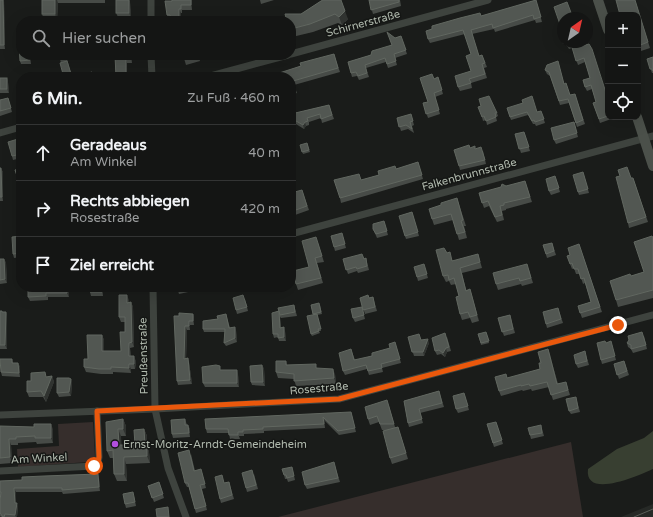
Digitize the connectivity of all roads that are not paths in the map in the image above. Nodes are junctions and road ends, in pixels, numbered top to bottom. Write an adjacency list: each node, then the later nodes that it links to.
1 (151, 0): 4 (street)
2 (488, 0): 6 (street, Schirnerstraße)
3 (598, 0): 5 (street)
4 (151, 16)
5 (605, 21)
6 (296, 53)
7 (152, 60): 9 (street)
8 (270, 60): 10 (street)
9 (152, 72)
10 (225, 72)
11 (639, 120): 14 (street)
12 (16, 128): 13 (street)
13 (0, 133)
14 (648, 137): 15 (street); 16 (street, Falkenbrunnstraße)
15 (653, 166)
16 (296, 233)
17 (154, 292): 19 (street, Preußenstraße)
18 (653, 315): 19 (street, Rosestraße)
19 (155, 409): 20 (street, Rosestraße); 23 (street, Preußenstraße)
20 (97, 411): 21 (street, Rosestraße); 22 (street, Am Winkel)
21 (0, 415)
22 (0, 471)
23 (186, 517)

